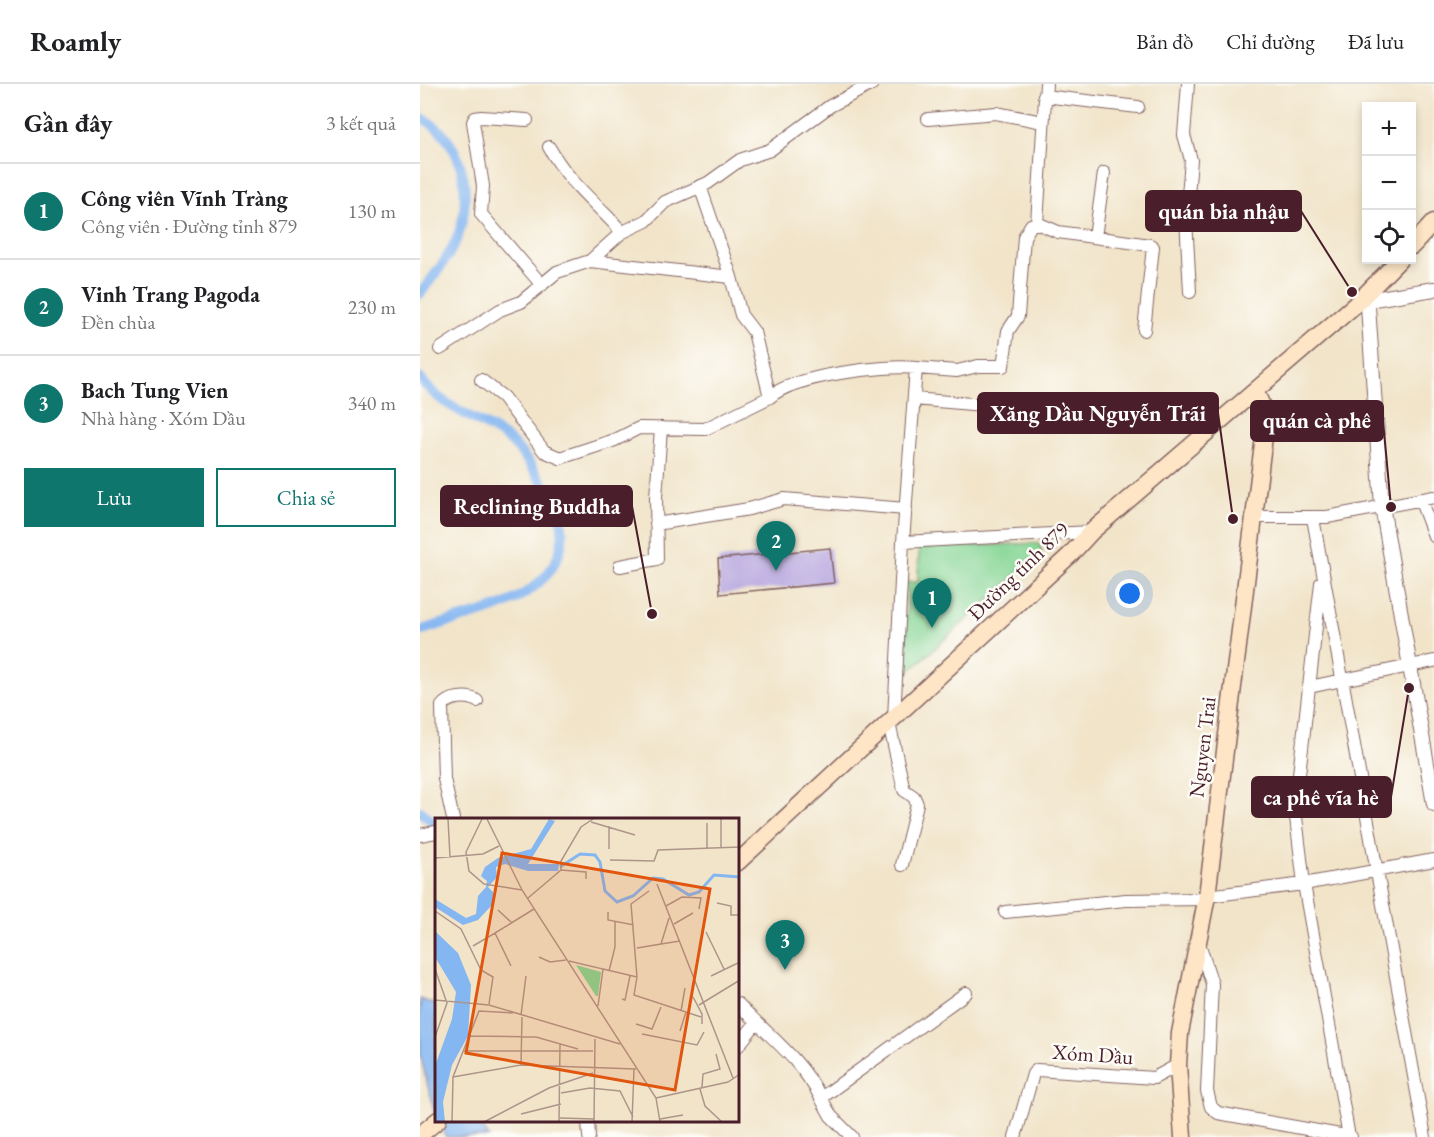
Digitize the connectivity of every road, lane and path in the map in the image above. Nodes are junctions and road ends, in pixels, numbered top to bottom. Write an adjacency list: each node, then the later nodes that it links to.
1 (872, 84): 10 (street)
2 (1188, 84): 21 (street)
3 (1045, 90): 4 (street); 7 (street)
4 (1138, 107)
5 (928, 119): 7 (street)
6 (526, 120): 19 (street)
7 (1043, 122): 12 (street)
8 (549, 147): 13 (street)
9 (1104, 172): 14 (street)
10 (700, 186): 13 (street); 18 (street)
11 (1434, 222): 15 (main road)
12 (1037, 223): 14 (street); 25 (street)
13 (622, 232): 16 (street)
14 (1095, 237): 23 (street)
15 (1416, 242)
16 (590, 261): 18 (street); 19 (street)
17 (1396, 264): 22 (main road, Đường tỉnh 879)
18 (731, 277): 28 (street)
19 (542, 285): 24 (street)
20 (1434, 289): 22 (street)
21 (1190, 292)
22 (1368, 296): 27 (main road, Đường tỉnh 879); 34 (street)
23 (1144, 330)
24 (440, 349)
25 (916, 368): 28 (street); 29 (street)
26 (481, 380): 31 (street)
27 (1254, 392): 36 (main road, Nguyen Trai); 39 (main road, Đường tỉnh 879)
28 (771, 397): 31 (street)
29 (914, 399): 30 (street); 35 (street)
30 (1036, 420)
31 (661, 428): 38 (street)
32 (1434, 497): 33 (street)
33 (1420, 499): 34 (street); 40 (street)
34 (1382, 506): 37 (street); 45 (street)
35 (906, 509): 38 (street); 41 (street)
36 (1255, 517): 37 (street); 59 (main road, Nguyen Trai)
37 (1313, 518): 43 (street)
38 (656, 524): 42 (street)
39 (1091, 532): 41 (street); 49 (main road, Đường tỉnh 879)
40 (1434, 536)
41 (903, 542): 49 (street)
42 (620, 566)
43 (1323, 568): 46 (street); 47 (street)
44 (1434, 661): 45 (street)
45 (1410, 666): 46 (street); 50 (street)
46 (1343, 681): 47 (street); 57 (street)
47 (1309, 687): 58 (street)
48 (477, 701): 51 (street)
49 (892, 721): 54 (main road, Đường tỉnh 879); 56 (street)
50 (1434, 804)
51 (453, 818)
52 (435, 832): 53 (street)
53 (420, 835)
54 (740, 860)
55 (1434, 860): 57 (street)
56 (902, 865)
57 (1376, 871): 58 (street); 76 (street)
58 (1304, 884): 59 (street); 75 (street)
59 (1206, 897): 60 (street); 61 (main road, Nguyen Trai)
60 (1005, 912)
61 (1197, 939): 66 (main road, Nguyen Trai); 75 (street)
62 (966, 993): 67 (street)
63 (740, 1006): 64 (street)
64 (756, 1023): 65 (street); 67 (street)
65 (740, 1043)
66 (1178, 1065): 73 (street, Xóm Dầu); 74 (main road, Nguyen Trai)
67 (821, 1098): 72 (street)
68 (436, 1122): 70 (main road)
69 (588, 1122): 71 (street)
70 (420, 1135)
71 (589, 1137)
72 (852, 1137)
73 (1015, 1137)
74 (1184, 1137)
75 (1350, 1137)
76 (1425, 1137)

